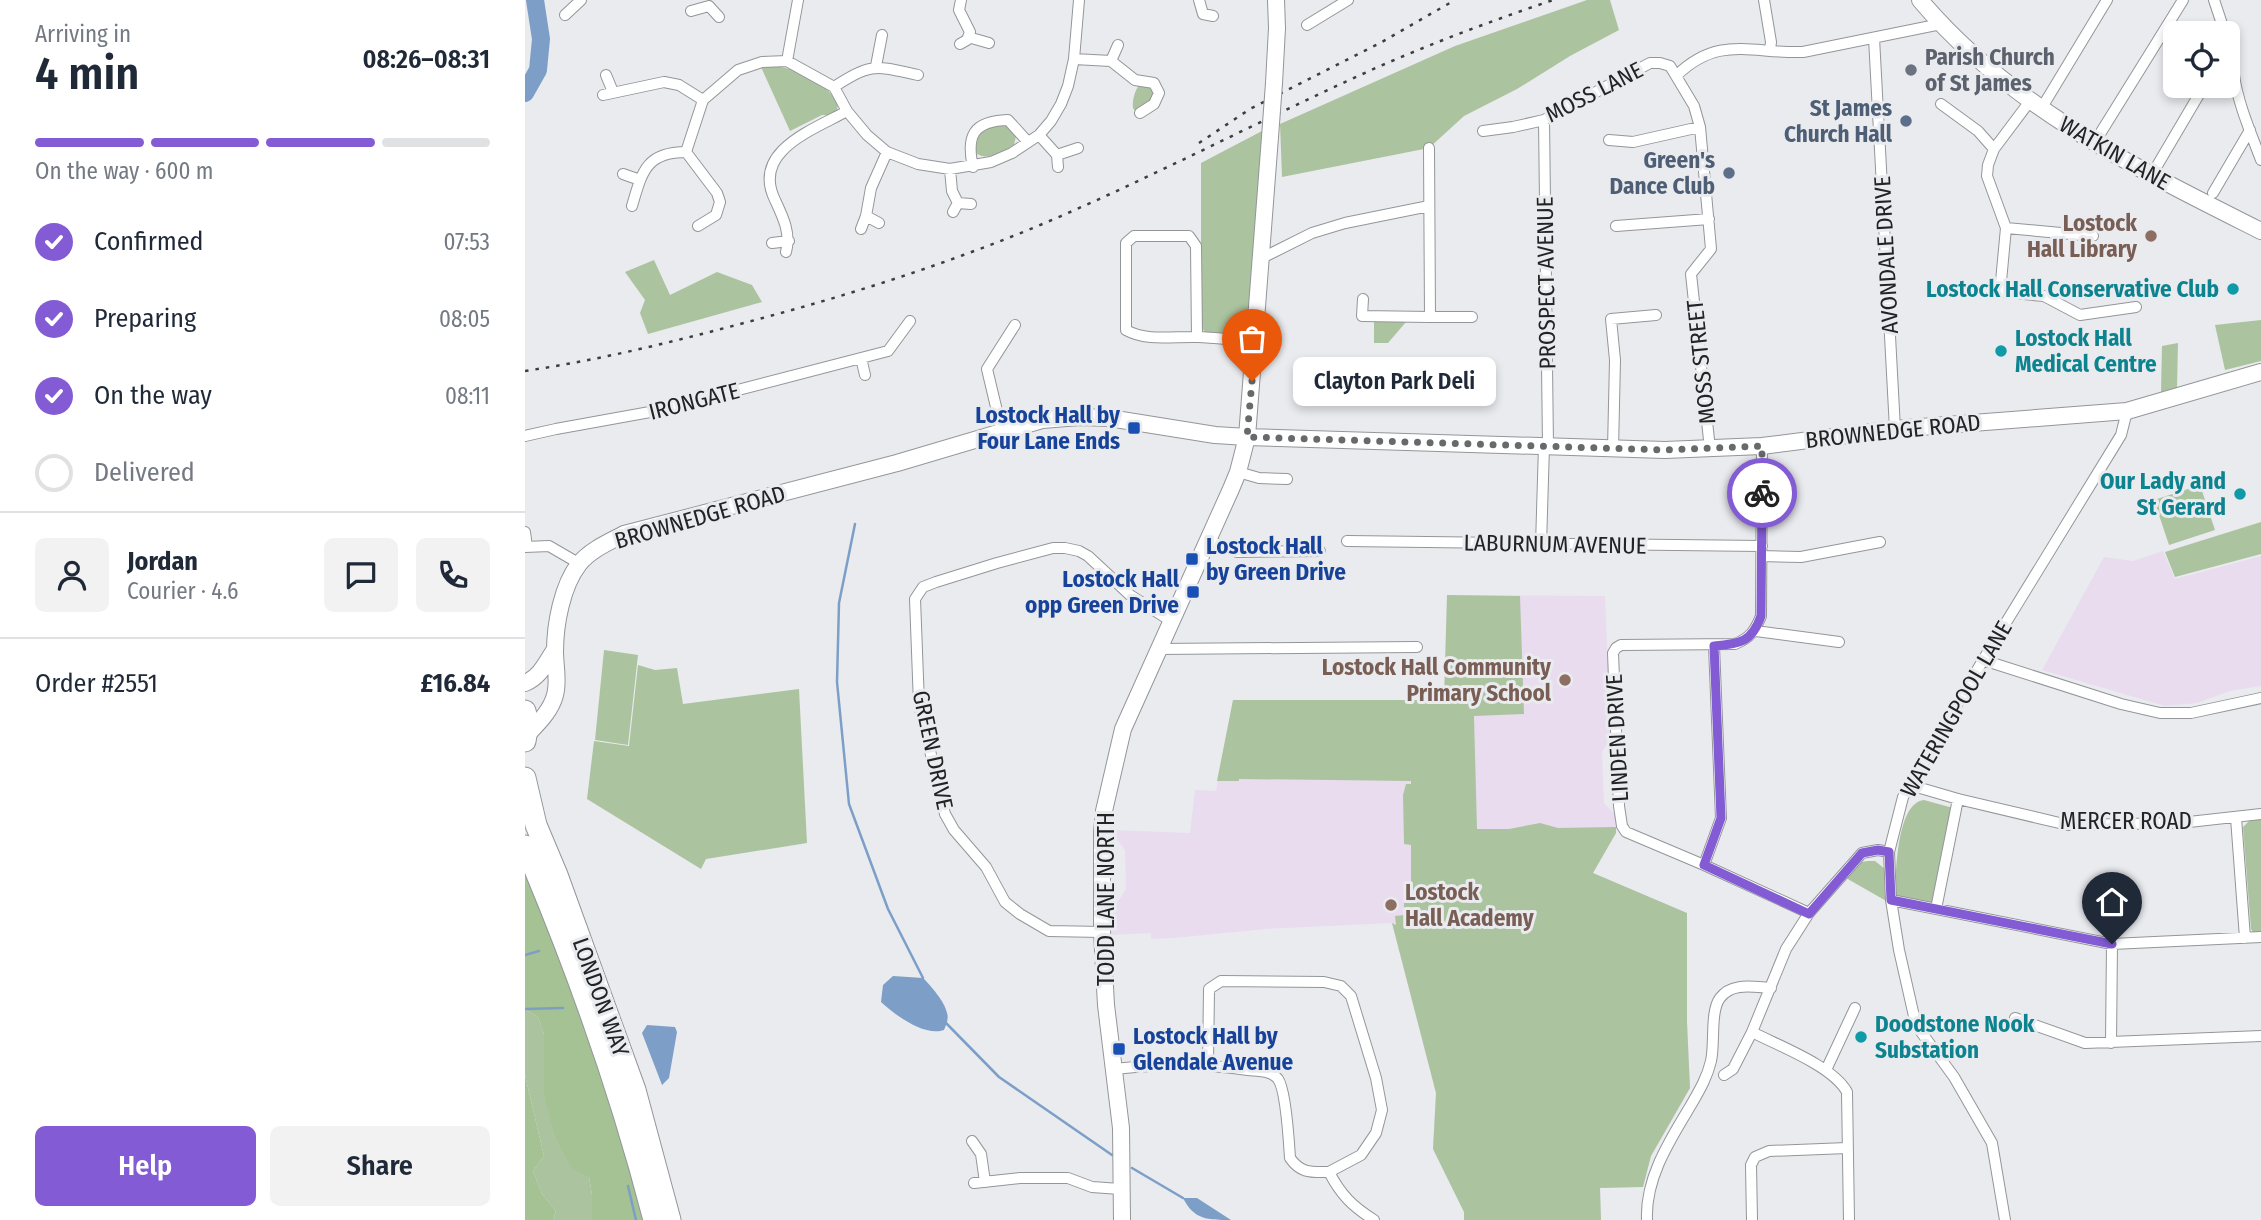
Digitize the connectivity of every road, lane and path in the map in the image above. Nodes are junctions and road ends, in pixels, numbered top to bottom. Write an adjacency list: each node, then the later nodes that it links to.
1 (581, 0): 15 (street)
2 (798, 0): 27 (street)
3 (961, 0): 23 (street)
4 (1079, 0): 26 (street)
5 (1199, 0): 16 (street)
6 (1276, 0): 74 (main road, TODD LANE NORTH, bridge)
7 (1348, 0): 20 (street)
8 (1765, 0): 25 (street)
9 (1920, 0): 19 (main road, WATKIN LANE)
10 (2107, 0): 38 (street)
11 (2183, 0): 46 (street)
12 (2214, 0): 18 (street)
13 (711, 3): 14 (street); 17 (street)
14 (691, 11)
15 (565, 15)
16 (1213, 16)
17 (719, 17)
18 (2221, 21)
19 (1941, 24): 22 (street, MOSS LANE); 38 (main road, WATKIN LANE)
20 (1307, 25)
21 (882, 35): 29 (street)
22 (1874, 38): 25 (street, MOSS LANE); 90 (street, AVONDALE DRIVE)
23 (989, 43)
24 (1118, 45): 28 (street)
25 (1770, 50): 32 (street, MOSS LANE)
26 (1074, 59): 28 (street); 45 (street)
27 (787, 61): 33 (street); 36 (street)
28 (1111, 61): 40 (street)
29 (876, 66): 31 (street); 33 (street)
30 (606, 75): 36 (street)
31 (918, 75)
32 (1676, 76): 41 (street, MOSS LANE); 42 (street)
33 (834, 87): 39 (street)
34 (2240, 96): 43 (street)
35 (2197, 98): 58 (street)
36 (703, 100): 52 (street)
37 (1941, 104): 51 (street)
38 (2035, 105): 51 (street); 58 (main road, WATKIN LANE)
39 (847, 111): 53 (street); 73 (street)
40 (1140, 113)
41 (1544, 120): 44 (street, MOSS LANE); 94 (street, PROSPECT AVENUE)
42 (1700, 127): 47 (street); 65 (street)
43 (2250, 130): 54 (street); 60 (street)
44 (1483, 131)
45 (1039, 135): 48 (street); 49 (street)
46 (2098, 136)
47 (1609, 140)
48 (1028, 142): 55 (street); 55 (street)
49 (1078, 148)
50 (1429, 148): 63 (street)
51 (1994, 149): 69 (street)
52 (687, 152): 59 (street); 67 (street)
53 (887, 152): 56 (street); 64 (street)
54 (2261, 160)
55 (973, 167): 56 (street)
56 (950, 169): 61 (street)
57 (623, 174): 59 (street)
58 (2151, 176): 71 (main road, WATKIN LANE)
59 (640, 180): 62 (street)
60 (2213, 193)
61 (971, 204)
62 (632, 206)
63 (1429, 206): 74 (street); 80 (street)
64 (866, 216): 66 (street); 70 (street)
65 (1709, 219): 68 (street); 97 (street, MOSS STREET)
66 (879, 223)
67 (698, 226)
68 (1616, 226)
69 (2006, 228): 72 (street); 76 (street)
70 (862, 229)
71 (2261, 231)
72 (2093, 236)
73 (772, 243)
74 (1262, 258): 85 (main road, TODD LANE NORTH)
75 (1970, 289): 76 (street)
76 (2000, 292): 78 (street)
77 (1363, 299): 80 (street)
78 (2136, 307)
79 (1656, 315): 96 (street)
80 (1430, 317): 81 (street)
81 (1472, 317)
82 (910, 321): 86 (street, IRONGATE)
83 (1015, 325): 91 (street)
84 (1197, 337): 84 (street); 85 (street)
85 (1255, 341): 93 (main road, TODD LANE NORTH)
86 (861, 358): 88 (street); 92 (street, IRONGATE)
87 (2261, 372): 89 (main road, BROWNEDGE ROAD)
88 (865, 375)
89 (2127, 411): 90 (main road, BROWNEDGE ROAD); 116 (street, WATERINGPOOL LANE)
90 (1895, 429): 95 (main road, BROWNEDGE ROAD)
91 (1002, 432): 93 (main road, BROWNEDGE ROAD); 108 (main road, BROWNEDGE ROAD)
92 (525, 436)
93 (1247, 437): 94 (main road, BROWNEDGE ROAD); 98 (main road, TODD LANE NORTH)
94 (1546, 446): 96 (main road, BROWNEDGE ROAD); 104 (street, PROSPECT AVENUE)
95 (1762, 446): 97 (main road, BROWNEDGE ROAD); 107 (street)
96 (1613, 449): 97 (main road, BROWNEDGE ROAD)
97 (1710, 449)
98 (1238, 472): 99 (street); 101 (main road, TODD LANE NORTH)
99 (1287, 479)
100 (525, 532): 105 (street)
101 (1207, 540): 106 (street); 109 (main road, TODD LANE NORTH)
102 (1347, 541): 104 (street, LABURNUM AVENUE)
103 (1880, 542): 107 (street, LABURNUM AVENUE)
104 (1541, 545): 107 (street, LABURNUM AVENUE)
105 (526, 547): 108 (street)
106 (1320, 551)
107 (1762, 551): 110 (street)
108 (580, 564): 114 (main road, BROWNEDGE ROAD)
109 (1171, 621): 115 (main road, TODD LANE NORTH); 132 (street, GREEN DRIVE)
110 (1756, 631): 111 (street); 112 (street, LINDEN DRIVE)
111 (1839, 642)
112 (1714, 646): 128 (street); 128 (street, LINDEN DRIVE)
113 (1417, 648): 115 (street)
114 (555, 649): 117 (main road, BROWNEDGE ROAD); 120 (main road, BROWNEDGE ROAD)
115 (1158, 649): 132 (main road, TODD LANE NORTH)
116 (1983, 660): 118 (street); 122 (street, WATERINGPOOL LANE)
117 (525, 683)
118 (2261, 698)
119 (525, 711): 120 (highway)
120 (526, 738)
121 (525, 778): 151 (highway, LONDON WAY)
122 (1910, 785): 123 (street, MERCER ROAD); 127 (street, WATERINGPOOL LANE)
123 (1958, 799): 125 (street, MERCER ROAD); 130 (street, WATERINGPOOL LANE)
124 (2261, 814): 125 (street, MERCER ROAD)
125 (2236, 818): 134 (street)
126 (525, 846): 150 (highway, LONDON WAY)
127 (1889, 852): 129 (street, WATERINGPOOL LANE); 131 (street)
128 (1704, 865): 131 (street, LINDEN DRIVE)
129 (1891, 900): 130 (street); 157 (street, WATERINGPOOL LANE)
130 (1936, 909): 135 (street)
131 (1809, 914): 136 (street)
132 (1102, 932): 143 (main road, TODD LANE NORTH)
133 (2261, 937): 134 (street)
134 (2245, 938): 135 (street)
135 (2112, 944): 141 (street)
136 (1771, 988): 139 (street); 154 (street)
137 (1855, 1008): 144 (street)
138 (2015, 1018): 141 (street)
139 (1752, 1032): 144 (street); 145 (street)
140 (2261, 1036): 141 (street)
141 (2111, 1043)
142 (1208, 1064): 143 (street); 148 (street); 148 (street)
143 (1114, 1069): 149 (main road, TODD LANE NORTH)
144 (1826, 1070): 147 (street)
145 (1724, 1075)
146 (972, 1141): 149 (street)
147 (1847, 1148): 155 (street); 156 (street)
148 (1329, 1172): 153 (street)
149 (1120, 1189): 152 (main road, TODD LANE NORTH)
150 (654, 1220)
151 (670, 1220)
152 (1122, 1220)
153 (1374, 1220)
154 (1647, 1220)
155 (1752, 1220)
156 (1849, 1220)
157 (2005, 1220)

